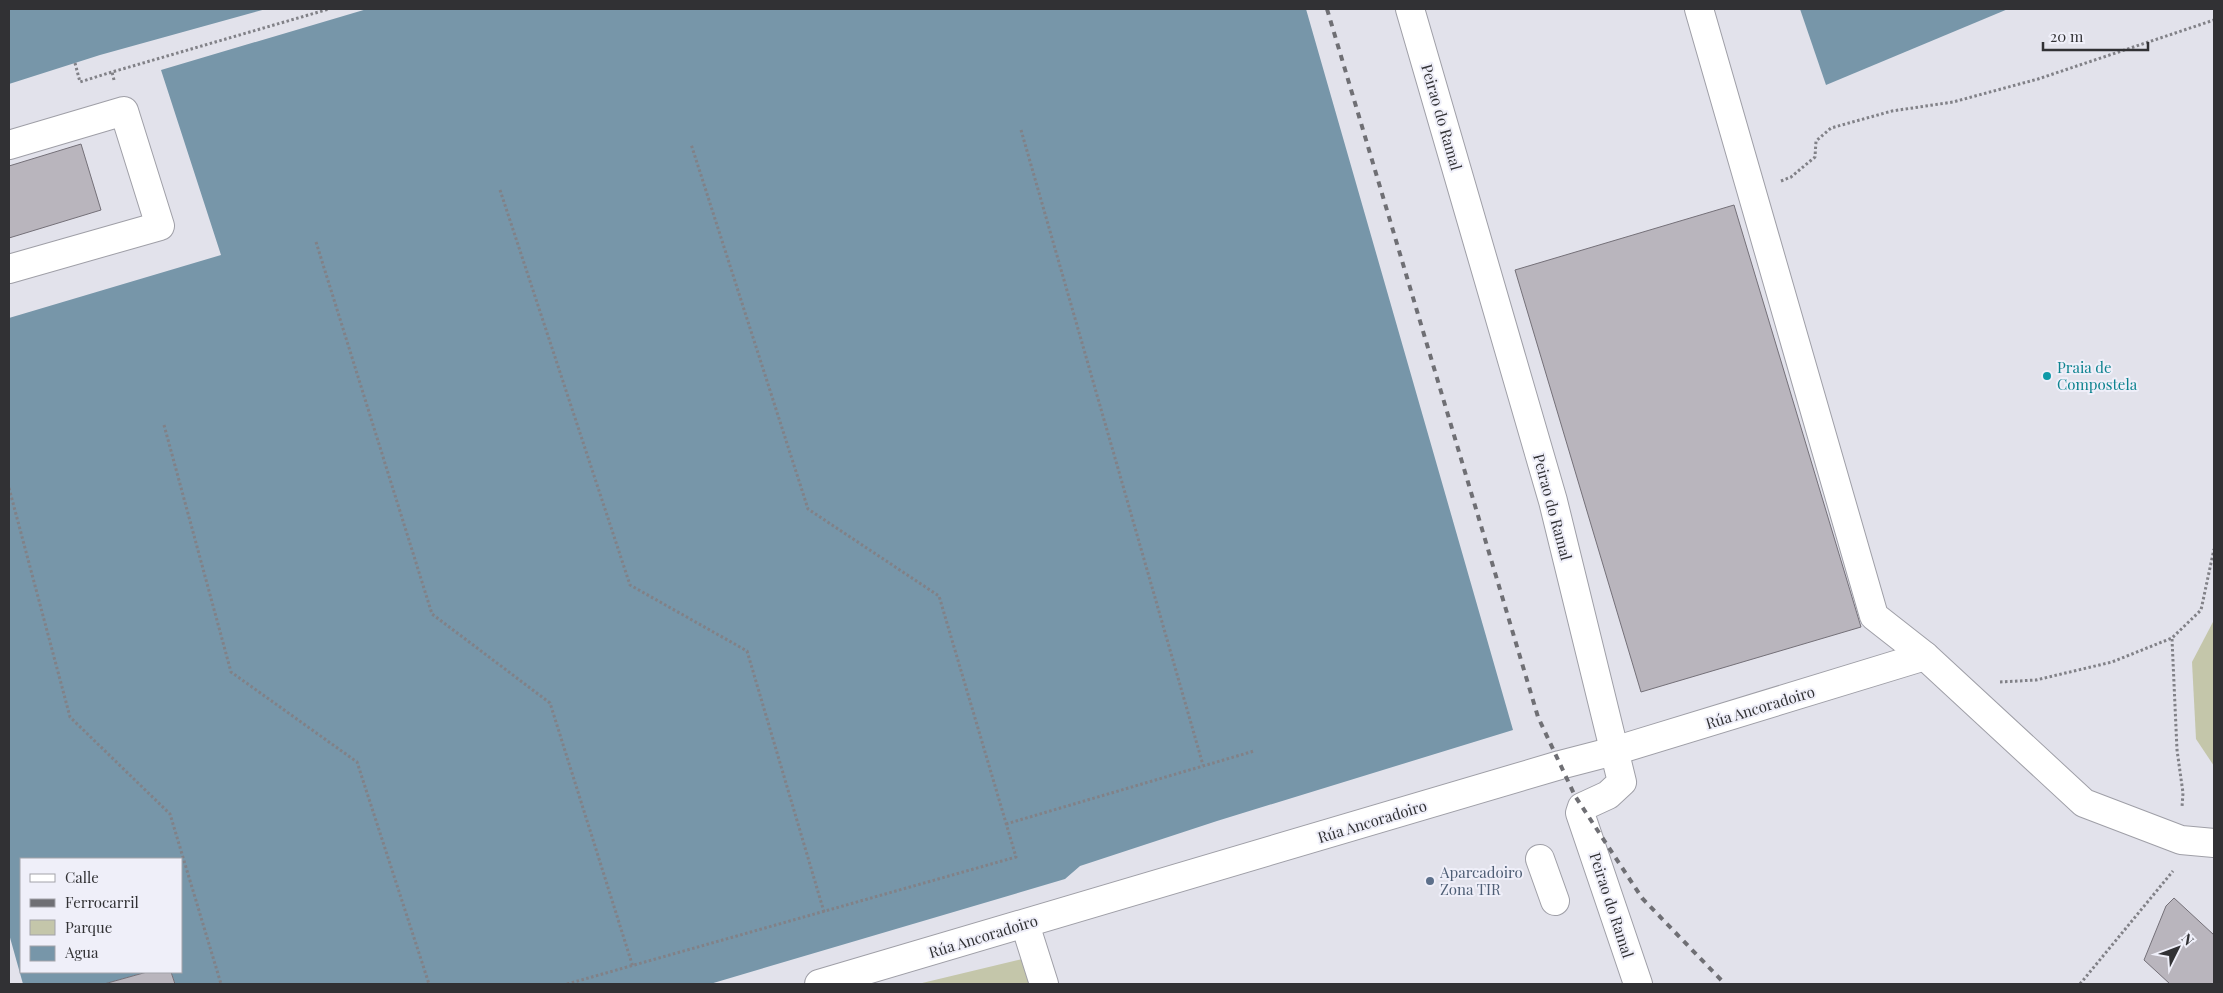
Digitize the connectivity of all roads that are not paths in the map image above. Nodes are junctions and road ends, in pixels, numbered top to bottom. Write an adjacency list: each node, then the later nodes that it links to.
1 (1410, 9): 6 (street, Peirao do Ramal)
2 (1698, 9): 5 (street)
3 (9, 145): 4 (street)
4 (9, 269)
5 (1924, 656): 6 (street, Rúa Ancoradoiro); 7 (street)
6 (1614, 751): 10 (street, Rúa Ancoradoiro); 13 (street, Peirao do Ramal)
7 (2214, 843)
8 (1540, 859): 9 (street)
9 (1555, 901)
10 (1025, 924): 11 (street, Rúa Ancoradoiro); 12 (street)
11 (818, 984)
12 (1044, 984)
13 (1638, 984)

